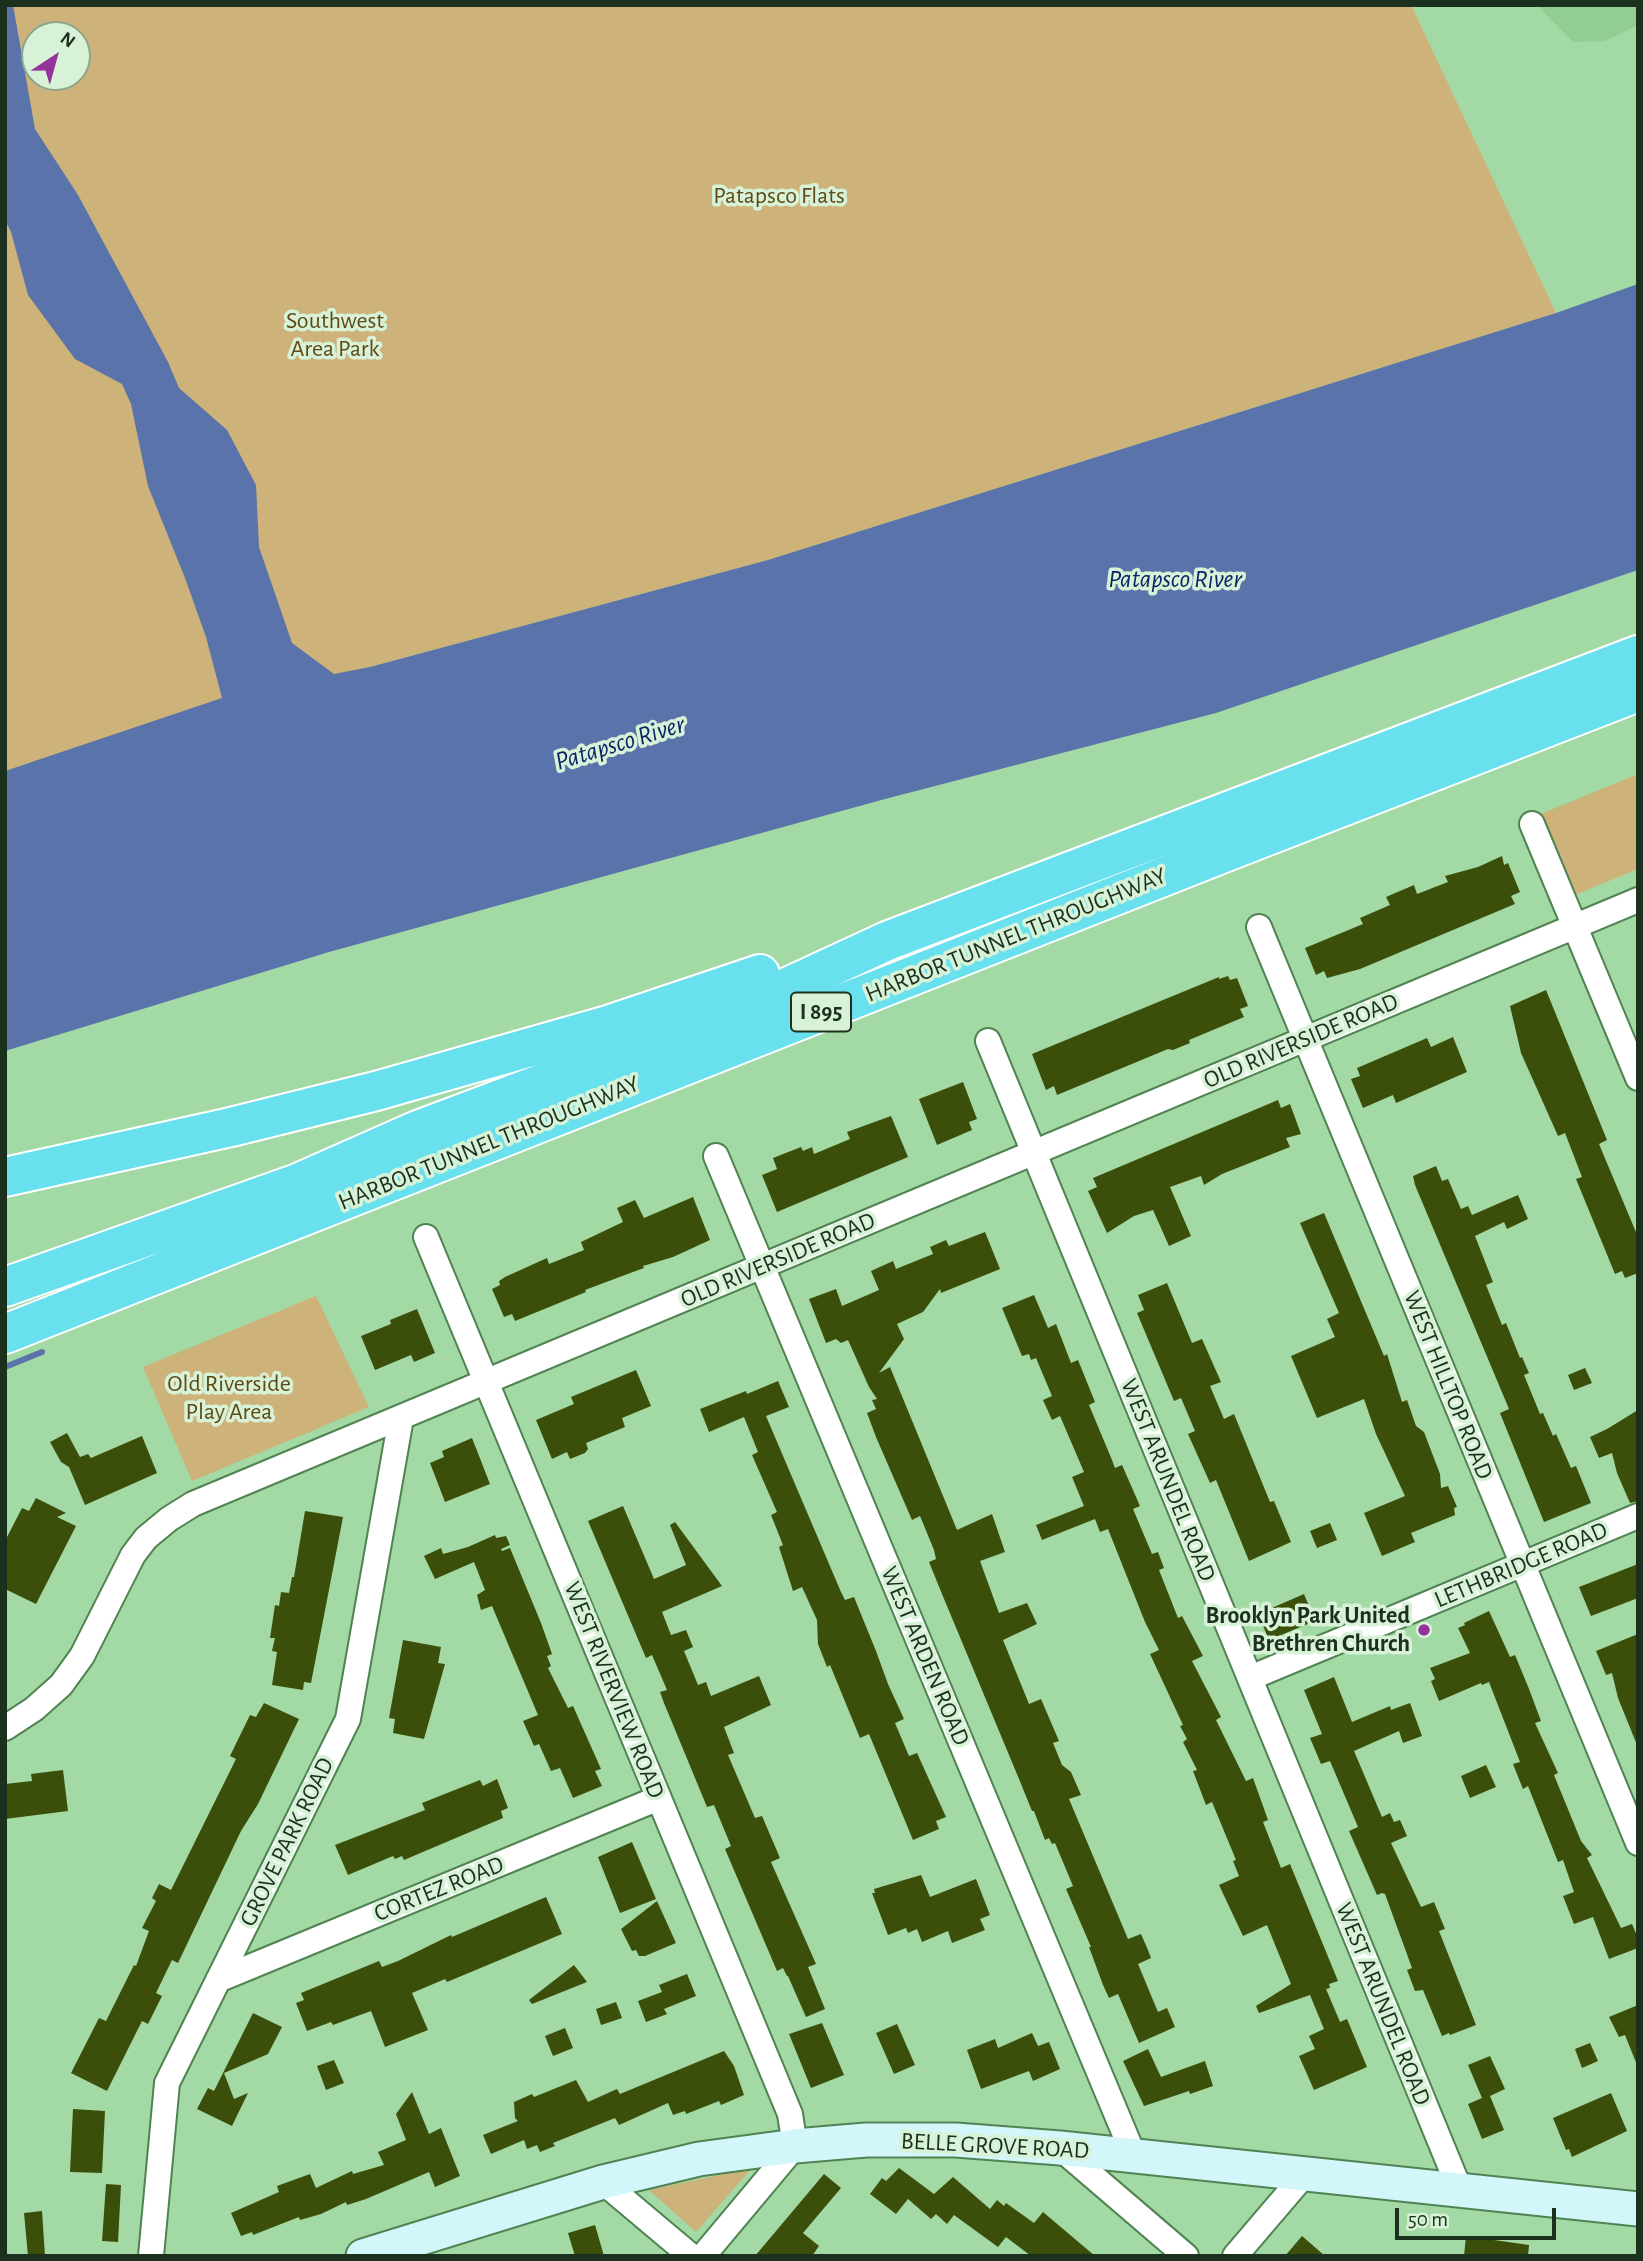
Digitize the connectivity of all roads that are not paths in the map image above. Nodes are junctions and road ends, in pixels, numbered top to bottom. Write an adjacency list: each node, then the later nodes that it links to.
1 (1638, 655): 7 (highway, HARBOR TUNNEL THROUGHWAY / I 895)
2 (1638, 692): 17 (highway, HARBOR TUNNEL THROUGHWAY / I 895)
3 (1532, 824): 5 (street)
4 (1638, 900): 5 (street, OLD RIVERSIDE ROAD)
5 (1574, 927): 8 (street, OLD RIVERSIDE ROAD); 10 (street)
6 (1259, 928): 8 (street, WEST HILLTOP ROAD)
7 (887, 941): 13 (highway, HARBOR TUNNEL THROUGHWAY); 16 (highway, HARBOR TUNNEL THROUGHWAY / I 895)
8 (1305, 1039): 11 (street, OLD RIVERSIDE ROAD); 21 (street, WEST HILLTOP ROAD)
9 (988, 1041): 11 (street, WEST ARUNDEL ROAD)
10 (1638, 1078)
11 (1034, 1153): 15 (street, OLD RIVERSIDE ROAD); 22 (street, WEST ARUNDEL ROAD)
12 (716, 1156): 15 (street, WEST ARDEN ROAD)
13 (5, 1177)
14 (426, 1237): 18 (street, WEST RIVERVIEW ROAD)
15 (762, 1266): 18 (street, OLD RIVERSIDE ROAD); 29 (street, WEST ARDEN ROAD)
16 (5, 1287)
17 (5, 1334)
18 (486, 1382): 19 (street, OLD RIVERSIDE ROAD); 24 (street, WEST RIVERVIEW ROAD)
19 (401, 1418): 23 (street, OLD RIVERSIDE ROAD); 26 (street, GROVE PARK ROAD)
20 (1638, 1516): 21 (street, LETHBRIDGE ROAD)
21 (1522, 1564): 22 (street, LETHBRIDGE ROAD); 25 (street, WEST HILLTOP ROAD)
22 (1250, 1678): 32 (street, WEST ARUNDEL ROAD)
23 (5, 1728)
24 (659, 1798): 26 (street, CORTEZ ROAD); 27 (street, WEST RIVERVIEW ROAD)
25 (1638, 1843)
26 (218, 1980): 35 (street, GROVE PARK ROAD)
27 (796, 2146): 28 (main road, BELLE GROVE ROAD); 31 (main road, BELLE GROVE ROAD); 38 (street)
28 (1059, 2148): 29 (main road, BELLE GROVE ROAD); 39 (street)
29 (1134, 2156): 30 (main road, BELLE GROVE ROAD)
30 (1305, 2174): 32 (main road, BELLE GROVE ROAD); 40 (street)
31 (603, 2182): 36 (main road, BELLE GROVE ROAD); 37 (street)
32 (1460, 2190): 33 (main road, BELLE GROVE ROAD)
33 (1624, 2208): 34 (street)
34 (1638, 2229)
35 (151, 2256)
36 (363, 2256)
37 (691, 2256)
38 (703, 2256)
39 (1186, 2256)
40 (1235, 2256)

